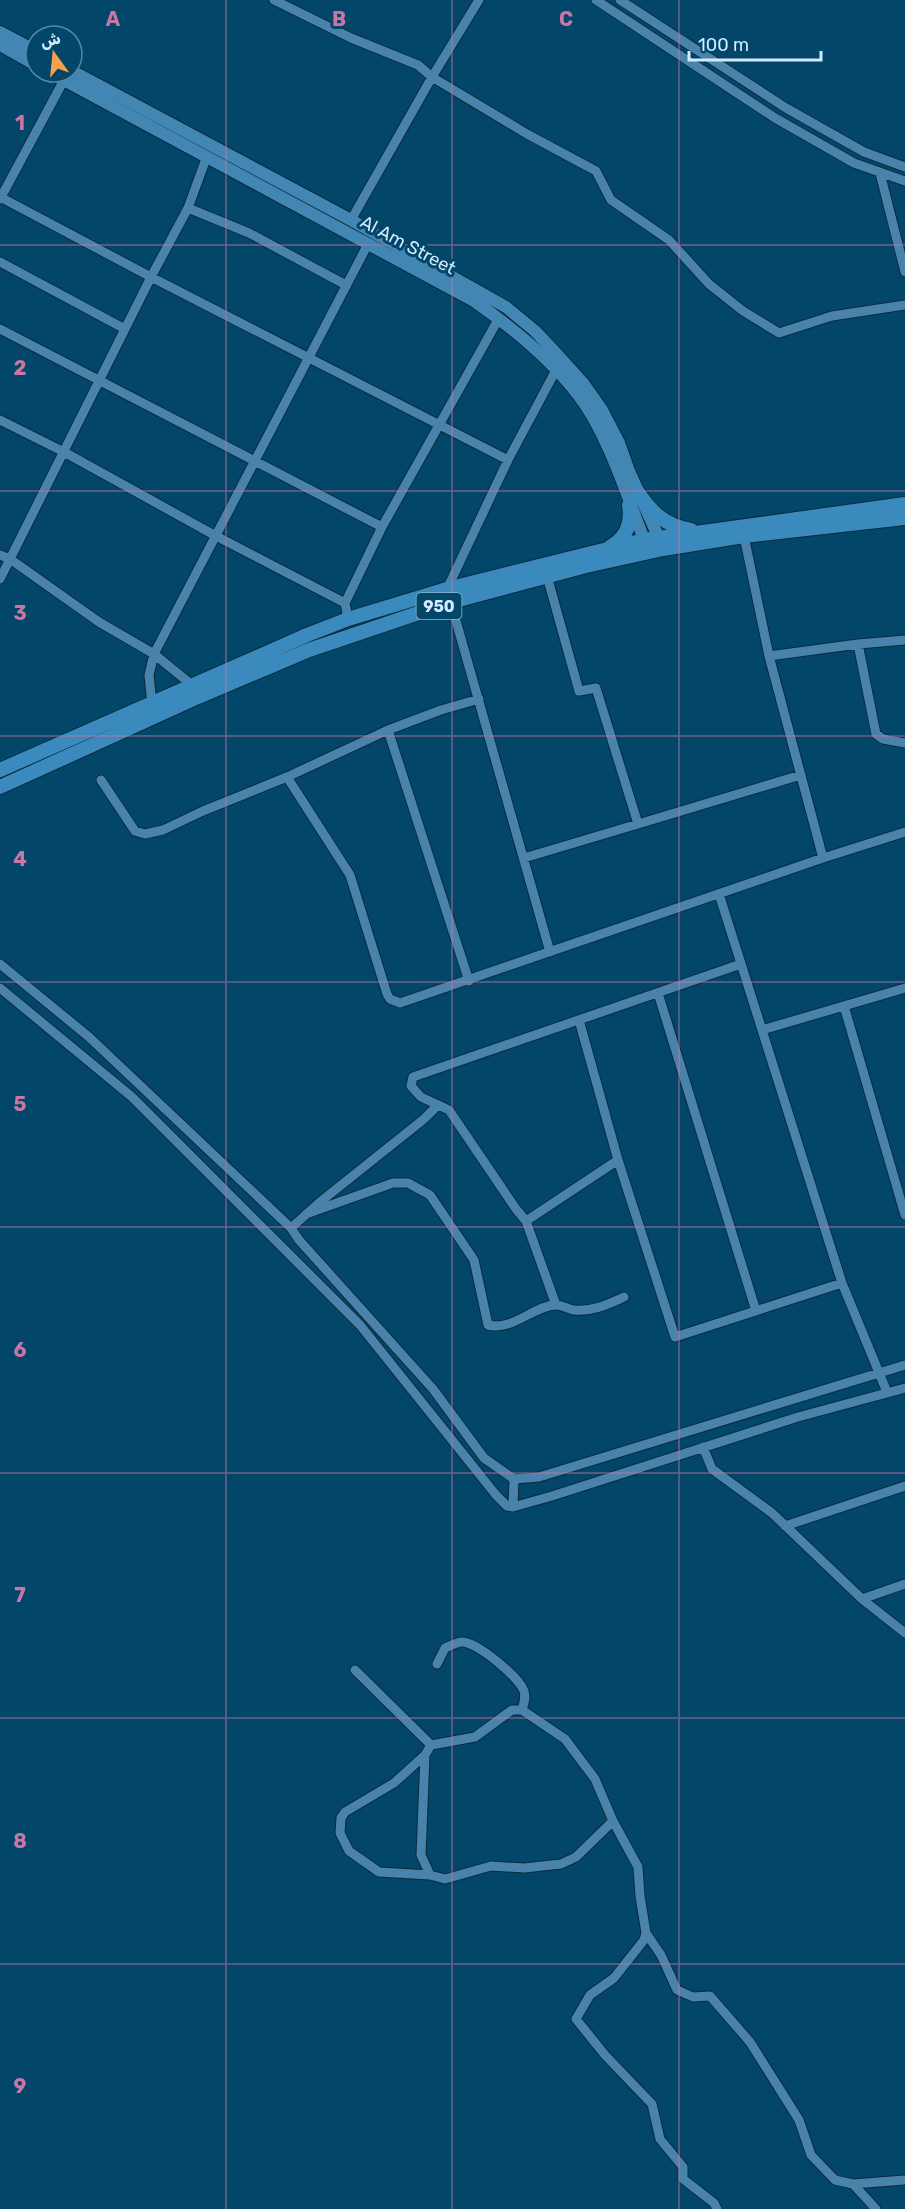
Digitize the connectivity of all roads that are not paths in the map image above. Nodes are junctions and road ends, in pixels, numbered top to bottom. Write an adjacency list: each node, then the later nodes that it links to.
1 (274, 0): 9 (street)
2 (479, 0): 9 (street)
3 (596, 0): 15 (street)
4 (620, 0): 14 (street)
5 (0, 32): 7 (main road)
6 (0, 45): 8 (main road)
7 (24, 45)
8 (24, 58)
9 (432, 77): 19 (street); 25 (street)
10 (64, 84): 17 (street)
11 (82, 84): 13 (main road, Al Am Street)
12 (84, 84): 19 (main road, Al Am Street)
13 (207, 156): 18 (street); 20 (main road, Al Am Street)
14 (905, 167)
15 (880, 173): 16 (street); 22 (street)
16 (905, 181)
17 (0, 198): 23 (street)
18 (188, 208): 23 (street); 24 (street)
19 (351, 220): 37 (main road, Al Am Street)
20 (368, 244): 24 (street); 26 (main road, Al Am Street)
21 (0, 262): 28 (street)
22 (905, 273)
23 (151, 277): 28 (street); 29 (street)
24 (346, 285): 29 (street)
25 (905, 305)
26 (498, 318): 30 (main road, Al Am Street); 33 (street)
27 (0, 329): 31 (street)
28 (125, 329): 31 (street)
29 (309, 357): 33 (street); 36 (street)
30 (556, 370): 35 (street); 39 (main road, Al Am Street)
31 (99, 381): 34 (street); 36 (street)
32 (0, 420): 34 (street)
33 (440, 423): 35 (street); 41 (street)
34 (64, 452): 43 (street); 49 (street)
35 (508, 460): 52 (street)
36 (255, 461): 41 (street); 43 (street)
37 (637, 491): 42 (main road); 45 (main road, Al Am Street)
38 (905, 504): 42 (main road, 950 / 950)
39 (629, 505): 46 (main road, Al Am Street); 47 (main road)
40 (905, 518): 44 (main road, 950)
41 (382, 527): 53 (street)
42 (699, 531): 45 (main road, 950 / 950)
43 (216, 536): 53 (street); 57 (street)
44 (744, 536): 45 (main road, 950); 58 (street)
45 (661, 543): 46 (main road, 950 / 950)
46 (646, 546): 47 (main road, 950 / 950); 50 (main road, 950)
47 (603, 549): 52 (main road, 950 / 950)
48 (0, 555): 49 (street)
49 (10, 559): 51 (street); 57 (street)
50 (547, 576): 52 (main road, 950); 69 (street)
51 (0, 579)
52 (449, 596): 54 (main road, 950 / 950); 59 (main road, 950); 60 (street)
53 (345, 603): 54 (street)
54 (348, 619): 59 (main road, 950 / 950)
55 (905, 640): 56 (street)
56 (858, 644): 58 (street); 63 (street)
57 (154, 654): 59 (street); 61 (street)
58 (769, 656): 65 (street)
59 (195, 691): 61 (main road, 950 / 950); 68 (main road, 950)
60 (478, 699): 62 (street); 71 (street)
61 (152, 704): 64 (main road, 950 / 950)
62 (388, 730): 66 (street); 77 (street)
63 (905, 743)
64 (0, 770)
65 (801, 775): 69 (street); 72 (street)
66 (287, 777): 67 (street); 77 (street)
67 (101, 780)
68 (0, 787)
69 (638, 824): 71 (street)
70 (905, 832): 72 (street)
71 (524, 858): 74 (street)
72 (823, 858): 73 (street)
73 (719, 894): 74 (street); 76 (street)
74 (550, 952): 77 (street)
75 (0, 964): 89 (street)
76 (741, 964): 80 (street); 83 (street)
77 (469, 981)
78 (0, 987): 91 (street)
79 (905, 988): 81 (street)
80 (658, 993): 82 (street); 95 (street)
81 (844, 1006): 83 (street); 87 (street)
82 (579, 1020): 84 (street); 85 (street)
83 (762, 1030): 92 (street)
84 (438, 1105): 86 (street); 88 (street)
85 (618, 1160): 88 (street); 95 (street)
86 (306, 1214): 89 (street); 94 (street)
87 (905, 1215)
88 (526, 1221): 94 (street)
89 (291, 1228): 90 (street)
90 (299, 1240): 91 (street); 105 (street)
91 (286, 1251): 107 (street)
92 (842, 1283): 95 (street); 97 (street)
93 (624, 1297): 94 (street)
94 (556, 1305)
95 (756, 1311)
96 (905, 1365): 97 (street)
97 (878, 1373): 99 (street); 100 (street)
98 (905, 1388): 99 (street)
99 (887, 1392): 101 (street)
100 (793, 1399): 101 (street); 102 (street)
101 (798, 1417): 103 (street)
102 (644, 1445): 104 (street); 105 (street)
103 (703, 1447): 104 (street); 108 (street)
104 (650, 1464): 107 (street)
105 (514, 1479): 107 (street)
106 (905, 1486): 108 (street)
107 (513, 1507)
108 (785, 1526): 110 (street)
109 (905, 1584): 110 (street)
110 (862, 1599): 111 (street)
111 (905, 1633)
112 (438, 1664): 114 (street)
113 (355, 1670): 115 (street)
114 (522, 1710): 115 (street); 117 (street)
115 (431, 1746): 116 (street)
116 (425, 1755): 118 (street); 118 (street)
117 (613, 1821): 118 (street); 119 (street)
118 (430, 1875)
119 (646, 1934): 121 (street); 122 (street)
120 (905, 2180): 121 (street)
121 (853, 2184): 123 (street)
122 (717, 2209)
123 (876, 2209)

